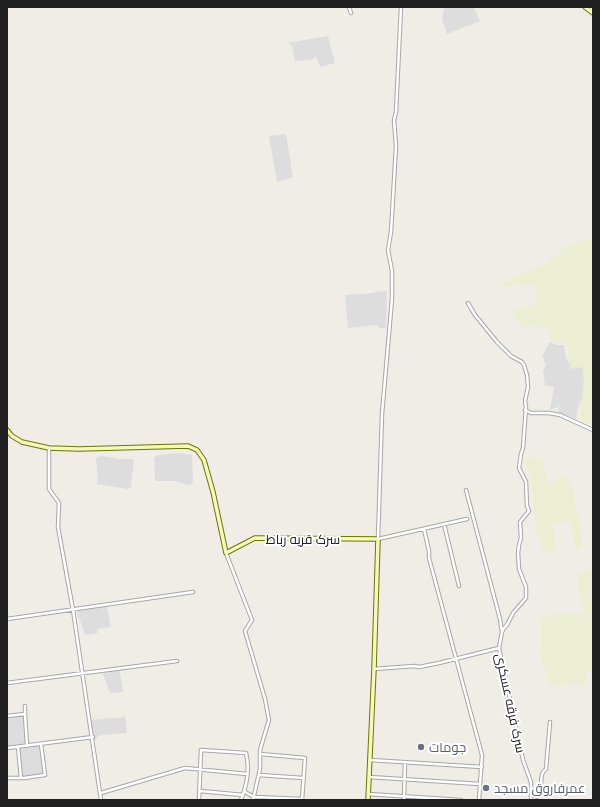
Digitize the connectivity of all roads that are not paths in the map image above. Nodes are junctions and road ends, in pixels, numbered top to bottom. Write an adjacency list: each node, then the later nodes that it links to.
1 (349, 7): 6 (street)
2 (401, 7): 16 (street)
3 (585, 7): 5 (street)
4 (591, 7): 5 (street)
5 (593, 12)
6 (351, 13)
7 (468, 303): 8 (street)
8 (525, 410): 10 (street); 22 (street)
9 (7, 430): 11 (street)
10 (593, 430)
11 (49, 448): 17 (street); 20 (street)
12 (466, 490): 22 (street, سرک فرقه عسکری)
13 (467, 519): 14 (street)
14 (444, 524): 15 (street); 18 (street)
15 (424, 529): 16 (street); 24 (street)
16 (378, 539): 17 (street, سرک قریه رباط); 26 (street)
17 (226, 553): 38 (street)
18 (459, 586)
19 (193, 592): 20 (street)
20 (73, 610): 21 (street); 27 (street)
21 (7, 619)
22 (502, 632): 23 (street, سرک فرقه عسکری)
23 (499, 648): 24 (street); 57 (street, سرک فرقه عسکری)
24 (456, 658): 26 (street); 41 (street)
25 (177, 661): 27 (street)
26 (374, 669): 39 (street)
27 (83, 674): 28 (street); 33 (street)
28 (7, 683)
29 (25, 706): 30 (street)
30 (25, 714): 31 (street); 35 (street)
31 (7, 716)
32 (550, 722): 58 (street)
33 (93, 738): 34 (street); 52 (street)
34 (41, 744): 35 (street); 47 (street)
35 (27, 746): 36 (street)
36 (18, 747): 37 (street); 47 (street)
37 (7, 748)
38 (260, 754): 44 (street); 48 (street)
39 (370, 760): 40 (street); 45 (street)
40 (405, 762): 41 (street); 49 (street)
41 (482, 767): 50 (street)
42 (201, 771): 43 (street); 43 (street); 51 (street); 52 (street)
43 (247, 774): 53 (street)
44 (259, 775): 48 (street); 56 (street)
45 (369, 777): 49 (street); 54 (street)
46 (7, 778): 47 (street)
47 (21, 778)
48 (303, 778): 62 (street)
49 (406, 779): 50 (street); 55 (street)
50 (480, 784): 66 (street)
51 (200, 791): 53 (street); 60 (street)
52 (100, 793): 59 (street)
53 (244, 794): 56 (street); 61 (street)
54 (368, 794): 55 (street); 63 (street)
55 (404, 796): 64 (street); 65 (street)
56 (254, 798): 62 (street)
57 (531, 799): 58 (street)
58 (537, 799)
59 (101, 800)
60 (199, 800)
61 (242, 800)
62 (302, 800)
63 (368, 800)
64 (404, 800)
65 (461, 800)
66 (479, 800)

